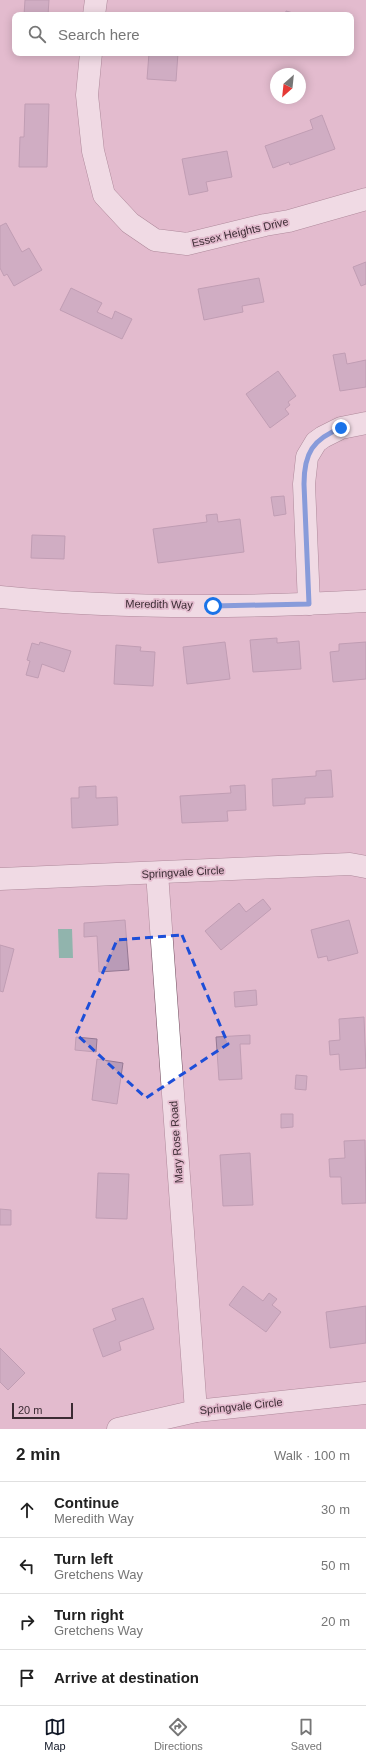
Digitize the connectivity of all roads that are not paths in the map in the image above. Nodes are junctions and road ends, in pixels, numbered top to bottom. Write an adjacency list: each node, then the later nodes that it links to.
1 (96, 0): 2 (street)
2 (94, 12)
3 (91, 56): 4 (street, Essex Heights Drive)
4 (366, 199)
5 (366, 422): 8 (street)
6 (0, 597): 8 (street, Meredith Way)
7 (366, 601): 8 (street, Meredith Way)
8 (309, 604)
9 (366, 867): 10 (street, Springvale Circle)
10 (157, 873): 11 (street, Springvale Circle); 13 (street, Mary Rose Road)
11 (0, 879)
12 (366, 1393): 13 (street, Springvale Circle)
13 (196, 1411): 14 (street, Springvale Circle)
14 (118, 1429)

